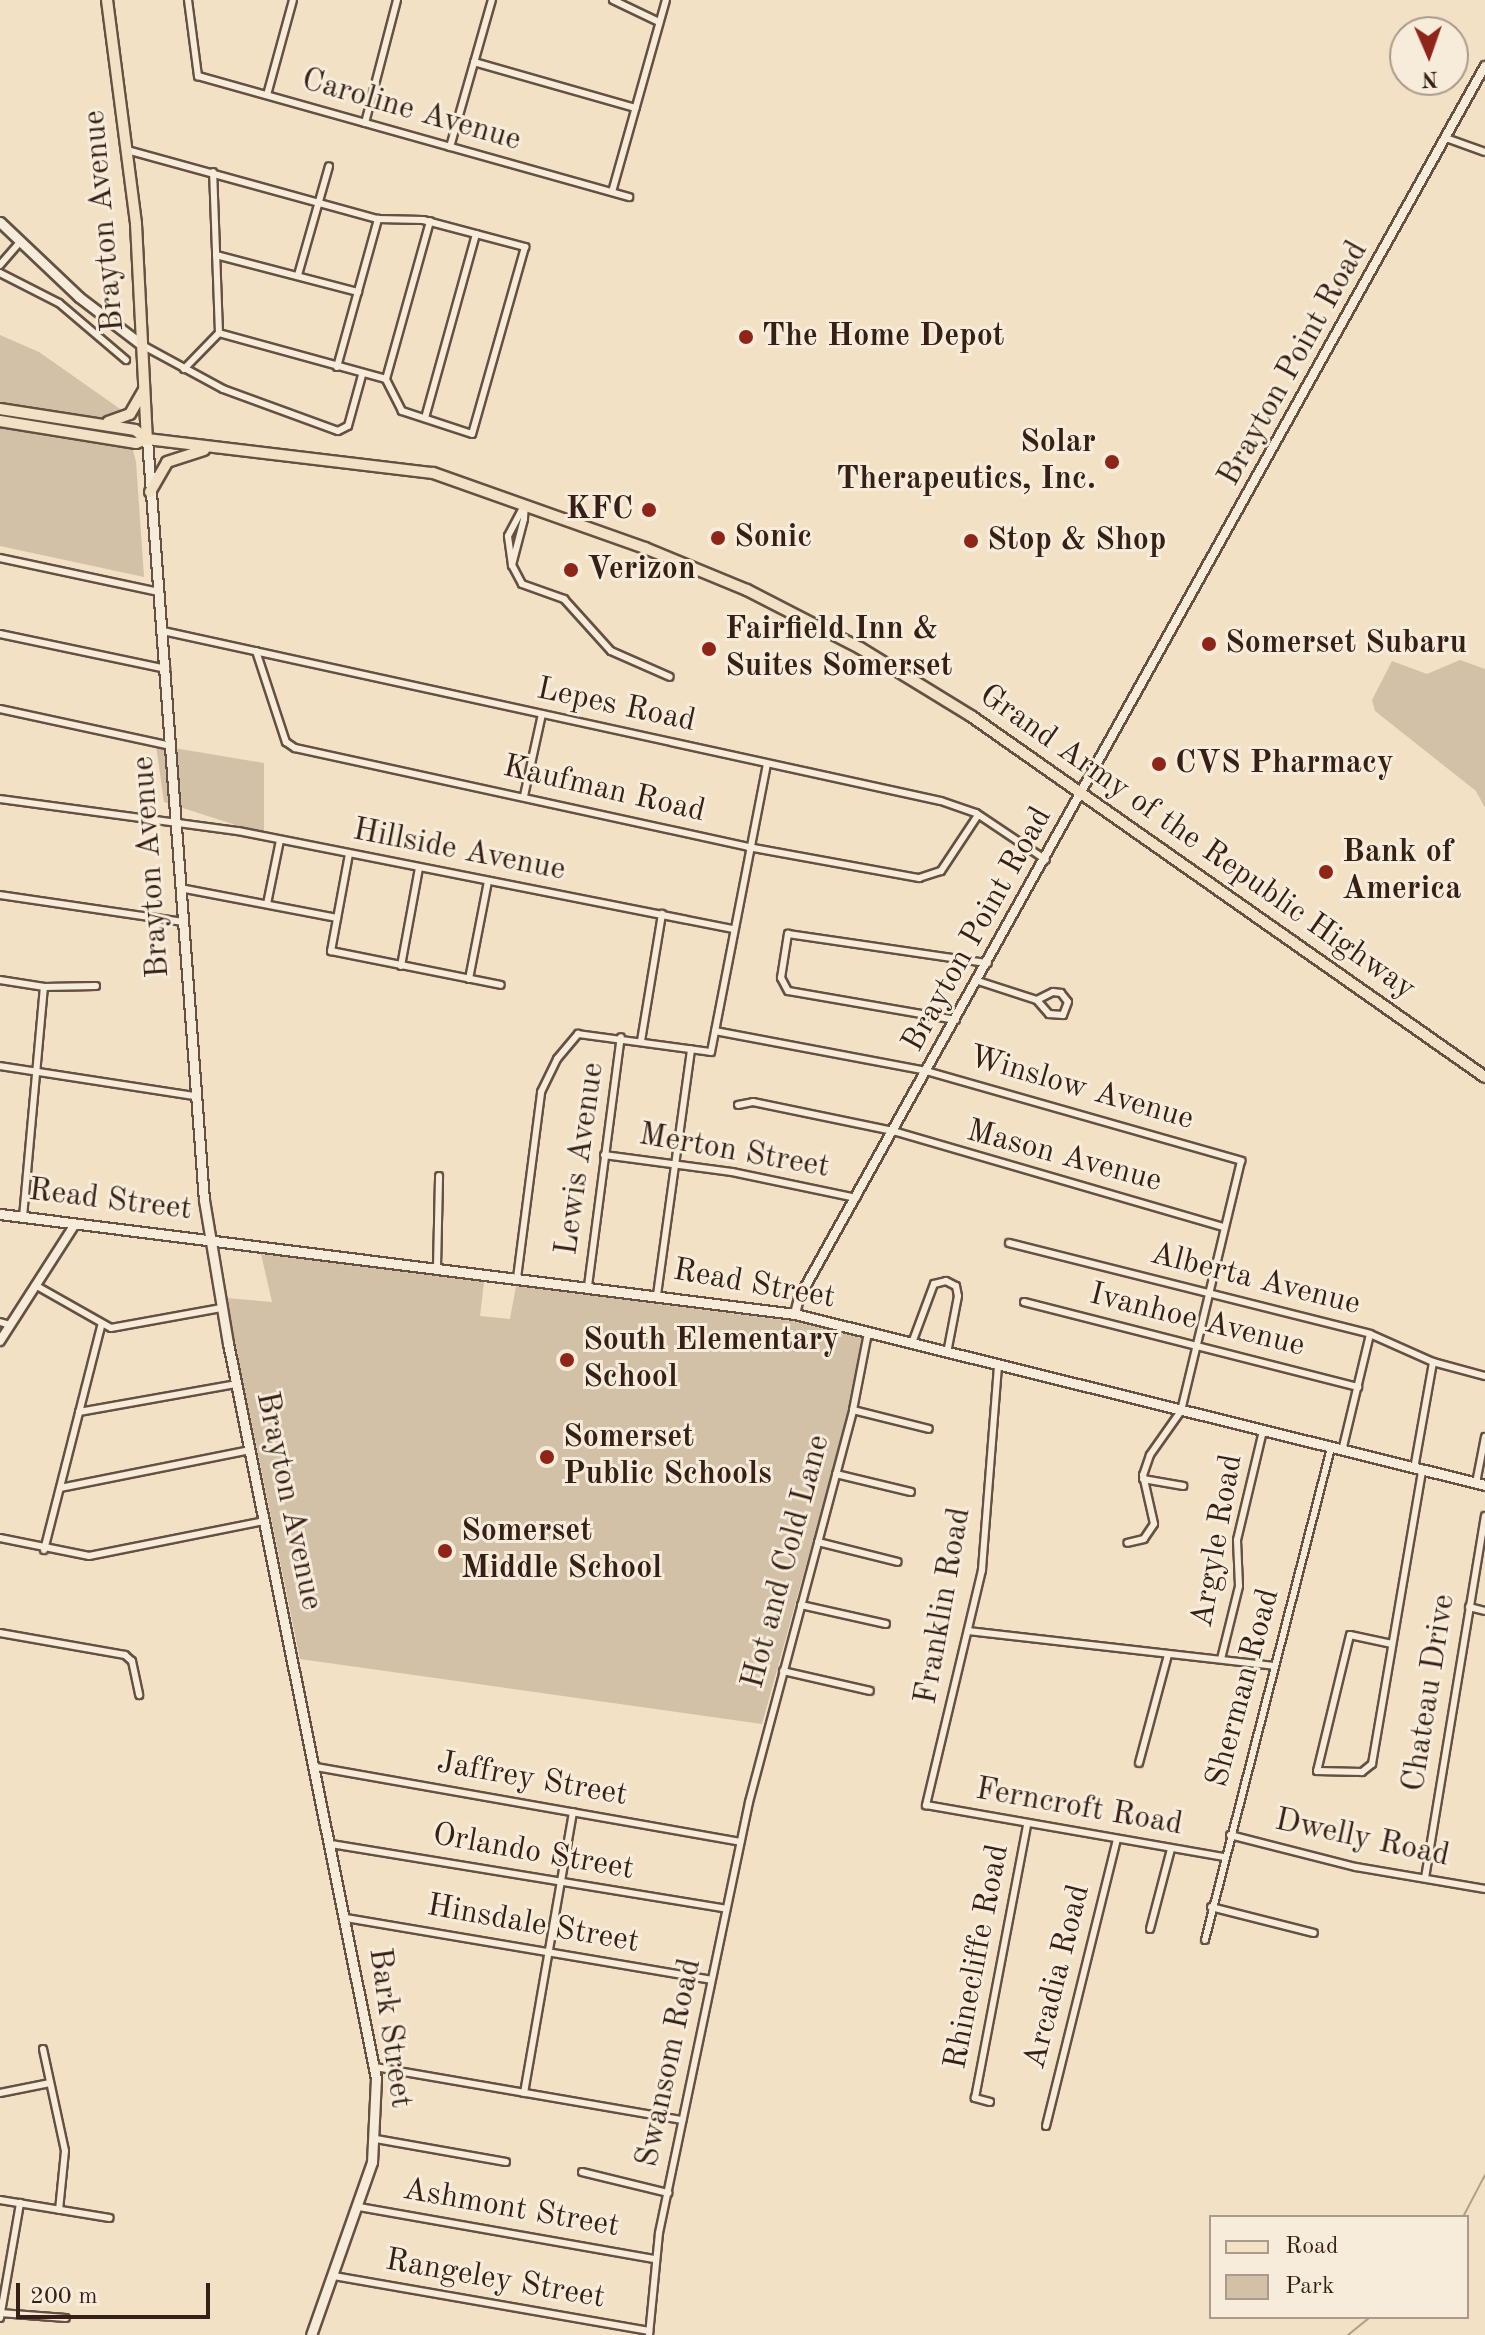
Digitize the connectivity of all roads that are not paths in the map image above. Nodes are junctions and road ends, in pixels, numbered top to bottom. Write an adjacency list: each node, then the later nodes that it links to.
1 (107, 0): 18 (main road, Brayton Avenue)
2 (188, 0): 13 (street, Caroline Avenue)
3 (293, 0): 13 (street)
4 (397, 0): 15 (street)
5 (492, 0): 9 (street)
6 (613, 0): 8 (street)
7 (666, 0): 8 (street)
8 (659, 22): 14 (street)
9 (474, 62): 14 (street); 17 (street)
10 (1485, 66): 11 (street, Brayton Point Road)
11 (1474, 86): 12 (street); 16 (street, Brayton Point Road)
12 (1485, 90)
13 (267, 95): 15 (street, Caroline Avenue)
14 (636, 108): 22 (street)
15 (365, 123): 17 (street, Caroline Avenue)
16 (1446, 138): 19 (street); 62 (street, Brayton Point Road)
17 (450, 147): 22 (street, Caroline Avenue)
18 (127, 150): 21 (street); 36 (main road, Brayton Avenue)
19 (1485, 152)
20 (329, 166): 24 (street)
21 (213, 172): 24 (street); 30 (street)
22 (612, 192): 23 (street, Caroline Avenue)
23 (629, 197)
24 (318, 202): 25 (street); 33 (street)
25 (378, 219): 26 (street); 34 (street)
26 (430, 221): 28 (street); 41 (street)
27 (0, 222): 29 (main road)
28 (476, 234): 44 (street); 44 (street)
29 (20, 242): 31 (street); 36 (main road)
30 (216, 255): 33 (street); 35 (street)
31 (0, 265)
32 (0, 273): 37 (street)
33 (298, 275): 34 (street)
34 (358, 292): 38 (street)
35 (219, 333): 38 (street); 39 (street)
36 (142, 345): 39 (street); 42 (main road, Brayton Avenue)
37 (126, 360)
38 (337, 367): 40 (street)
39 (184, 369): 40 (street)
40 (362, 375): 41 (street)
41 (386, 379): 44 (street)
42 (145, 388): 46 (main road); 47 (main road, Brayton Avenue)
43 (0, 409): 46 (main road)
44 (425, 418)
45 (0, 421): 47 (main road)
46 (90, 423): 47 (main road)
47 (147, 439): 48 (main road, Grand Army of the Republic Highway); 49 (main road, Brayton Avenue)
48 (218, 448): 49 (main road); 50 (main road, Grand Army of the Republic Highway)
49 (150, 492): 52 (main road, Brayton Avenue)
50 (525, 504): 57 (street); 62 (main road, Grand Army of the Republic Highway)
51 (0, 558): 52 (street)
52 (159, 592): 53 (main road, Brayton Avenue)
53 (163, 631): 55 (street, Lepes Road); 56 (main road, Brayton Avenue)
54 (0, 634): 56 (street)
55 (256, 651): 59 (street, Lepes Road); 63 (street, Kaufman Road)
56 (166, 669): 60 (main road, Brayton Avenue)
57 (670, 677)
58 (0, 709): 60 (street)
59 (542, 714): 61 (street, Lepes Road); 63 (street)
60 (171, 746): 66 (main road, Brayton Avenue)
61 (767, 765): 65 (street, Lepes Road); 68 (street)
62 (1082, 793): 70 (street, Brayton Point Road); 97 (main road, Grand Army of the Republic Highway)
63 (524, 796): 68 (street, Kaufman Road)
64 (0, 799): 66 (street, Hillside Avenue)
65 (978, 815): 68 (street, Kaufman Road); 70 (street, Lepes Road)
66 (176, 823): 67 (street, Hillside Avenue); 73 (main road, Brayton Avenue)
67 (280, 840): 69 (street, Hillside Avenue); 75 (street)
68 (748, 847): 79 (street)
69 (349, 854): 71 (street, Hillside Avenue); 77 (street)
70 (1046, 860): 80 (street, Brayton Point Road)
71 (419, 868): 72 (street, Hillside Avenue); 81 (street)
72 (488, 881): 76 (street, Hillside Avenue); 82 (street)
73 (180, 888): 75 (street); 78 (main road, Brayton Avenue)
74 (0, 895): 78 (street)
75 (267, 904): 77 (street)
76 (662, 914): 79 (street, Hillside Avenue); 92 (street)
77 (337, 918): 81 (street)
78 (182, 922): 98 (main road, Brayton Avenue)
79 (733, 929): 90 (street)
80 (988, 963): 84 (street, Brayton Point Road); 89 (street)
81 (401, 966): 82 (street)
82 (469, 979): 85 (street)
83 (0, 980): 87 (street)
84 (978, 981): 88 (street); 89 (street, Brayton Point Road)
85 (501, 985)
86 (96, 986): 87 (street)
87 (44, 987): 96 (street)
88 (1037, 1000): 88 (street)
89 (956, 1020): 95 (street, Brayton Point Road)
90 (715, 1031): 93 (street); 95 (street, Winslow Avenue)
91 (621, 1037): 92 (street); 101 (street, Lewis Avenue); 112 (street)
92 (641, 1041): 93 (street)
93 (691, 1049): 102 (street)
94 (0, 1066): 96 (street)
95 (926, 1071): 100 (street, Brayton Point Road); 108 (street, Winslow Avenue)
96 (38, 1072): 98 (street); 106 (street)
97 (1485, 1077)
98 (193, 1096): 109 (main road, Brayton Avenue)
99 (738, 1105): 100 (street, Mason Avenue)
100 (893, 1131): 104 (street, Brayton Point Road); 108 (street, Mason Avenue)
101 (604, 1155): 102 (street, Merton Street); 114 (street, Lewis Avenue)
102 (674, 1164): 104 (street, Merton Street); 116 (street)
103 (439, 1176): 111 (street)
104 (856, 1198): 119 (street, Brayton Point Road)
105 (0, 1214): 106 (main road, Read Street)
106 (23, 1217): 107 (main road, Read Street)
107 (75, 1224): 109 (main road, Read Street); 113 (street)
108 (1223, 1227): 115 (street)
109 (209, 1239): 111 (main road, Read Street); 118 (main road, Brayton Avenue)
110 (1009, 1243): 115 (street, Alberta Avenue)
111 (437, 1267): 112 (main road, Read Street)
112 (517, 1278): 114 (main road, Read Street)
113 (35, 1285): 121 (street); 122 (street)
114 (588, 1286): 116 (main road, Read Street)
115 (1208, 1294): 124 (street, Alberta Avenue); 127 (street)
116 (657, 1295): 119 (main road, Read Street)
117 (1024, 1302): 127 (street, Ivanhoe Avenue)
118 (221, 1308): 122 (street); 132 (main road, Brayton Avenue)
119 (795, 1314): 123 (main road, Read Street)
120 (0, 1322): 121 (street)
121 (10, 1325): 125 (street)
122 (101, 1326): 136 (street)
123 (868, 1333): 126 (main road, Read Street); 134 (street, Hot and Cold Lane)
124 (1370, 1334): 129 (street, Alberta Avenue); 133 (street, Sherman Road)
125 (0, 1341)
126 (912, 1344): 128 (main road, Read Street); 128 (street)
127 (1199, 1346): 133 (street, Ivanhoe Avenue); 135 (street)
128 (947, 1353): 130 (main road, Read Street)
129 (1433, 1362): 131 (street, Alberta Avenue); 142 (street)
130 (998, 1366): 135 (main road, Read Street); 160 (street, Franklin Road)
131 (1485, 1376)
132 (236, 1384): 136 (street); 141 (main road, Brayton Avenue)
133 (1358, 1387): 140 (street, Sherman Road)
134 (853, 1410): 137 (street); 143 (street, Hot and Cold Lane)
135 (1181, 1411): 138 (main road, Read Street); 144 (street)
136 (79, 1412): 147 (street)
137 (929, 1429)
138 (1263, 1431): 140 (main road, Read Street); 164 (street, Argyle Road)
139 (1485, 1437): 145 (street)
140 (1337, 1449): 142 (main road, Read Street); 165 (street, Sherman Road)
141 (250, 1450): 147 (street); 150 (main road, Brayton Avenue)
142 (1418, 1470): 145 (main road, Read Street); 162 (street)
143 (836, 1474): 148 (street); 152 (street, Hot and Cold Lane)
144 (1143, 1479): 146 (street); 153 (street)
145 (1480, 1484)
146 (1183, 1486)
147 (60, 1488): 154 (street)
148 (911, 1492)
149 (1485, 1516): 157 (street, Chateau Drive)
150 (264, 1521): 154 (street); 169 (main road, Brayton Avenue)
151 (0, 1538): 154 (street)
152 (818, 1542): 155 (street); 156 (street, Hot and Cold Lane)
153 (1127, 1543)
154 (44, 1550)
155 (898, 1562)
156 (801, 1605): 159 (street); 166 (street, Hot and Cold Lane)
157 (1469, 1607): 158 (street); 182 (street, Chateau Drive)
158 (1485, 1611)
159 (886, 1624)
160 (968, 1631): 163 (street); 173 (street, Franklin Road)
161 (0, 1633): 168 (street)
162 (1392, 1644): 162 (street)
163 (1168, 1655): 164 (street); 170 (street)
164 (1221, 1659): 165 (street)
165 (1274, 1666): 176 (street, Sherman Road)
166 (783, 1671): 167 (street); 172 (street, Hot and Cold Lane)
167 (870, 1691)
168 (139, 1695)
169 (307, 1722): 171 (main road, Bark Street)
170 (1139, 1763)
171 (316, 1767): 174 (street, Jaffrey Street); 179 (main road, Bark Street)
172 (749, 1802): 178 (street, Swansom Road)
173 (926, 1805): 175 (street, Ferncroft Road)
174 (573, 1812): 178 (street, Jaffrey Street); 183 (street)
175 (1027, 1825): 177 (street, Ferncroft Road); 198 (street, Rhinecliffe Road)
176 (1230, 1835): 181 (street, Sherman Road); 182 (street, Dwelly Road)
177 (1117, 1840): 180 (street, Ferncroft Road); 200 (street, Arcadia Road)
178 (740, 1842): 186 (street, Swansom Road)
179 (331, 1844): 183 (street, Orlando Street); 187 (main road, Bark Street)
180 (1171, 1849): 181 (street, Ferncroft Road); 188 (street)
181 (1224, 1857): 185 (street, Sherman Road)
182 (1425, 1878): 184 (street, Dwelly Road)
183 (561, 1882): 186 (street, Orlando Street); 191 (street)
184 (1485, 1889)
185 (1211, 1907): 189 (street); 190 (street, Sherman Road)
186 (726, 1909): 192 (street, Swansom Road)
187 (346, 1918): 191 (street, Hinsdale Street); 194 (main road, Bark Street)
188 (1150, 1929)
189 (1314, 1933)
190 (1205, 1940)
191 (547, 1953): 192 (street, Hinsdale Street); 197 (street)
192 (711, 1980): 199 (street, Swansom Road)
193 (43, 2049): 195 (street)
194 (375, 2067): 197 (street); 201 (main road, Bark Street)
195 (50, 2083): 196 (street); 208 (street)
196 (0, 2093)
197 (524, 2093): 199 (street)
198 (990, 2102)
199 (682, 2120): 204 (street, Swansom Road)
200 (1046, 2126)
201 (376, 2139): 202 (street); 207 (main road, Bark Street)
202 (506, 2162)
203 (582, 2172): 204 (street)
204 (668, 2193): 210 (street, Swansom Road)
205 (0, 2200): 206 (street)
206 (20, 2203): 208 (street); 212 (street)
207 (359, 2207): 210 (street, Ashmont Street); 211 (main road, Bark Street)
208 (59, 2210): 209 (street)
209 (110, 2218)
210 (655, 2259): 214 (street, Swansom Road)
211 (334, 2276): 214 (street, Rangeley Street); 215 (main road, Bark Street)
212 (0, 2315): 213 (street)
213 (66, 2318)
214 (649, 2333)
215 (311, 2335)

